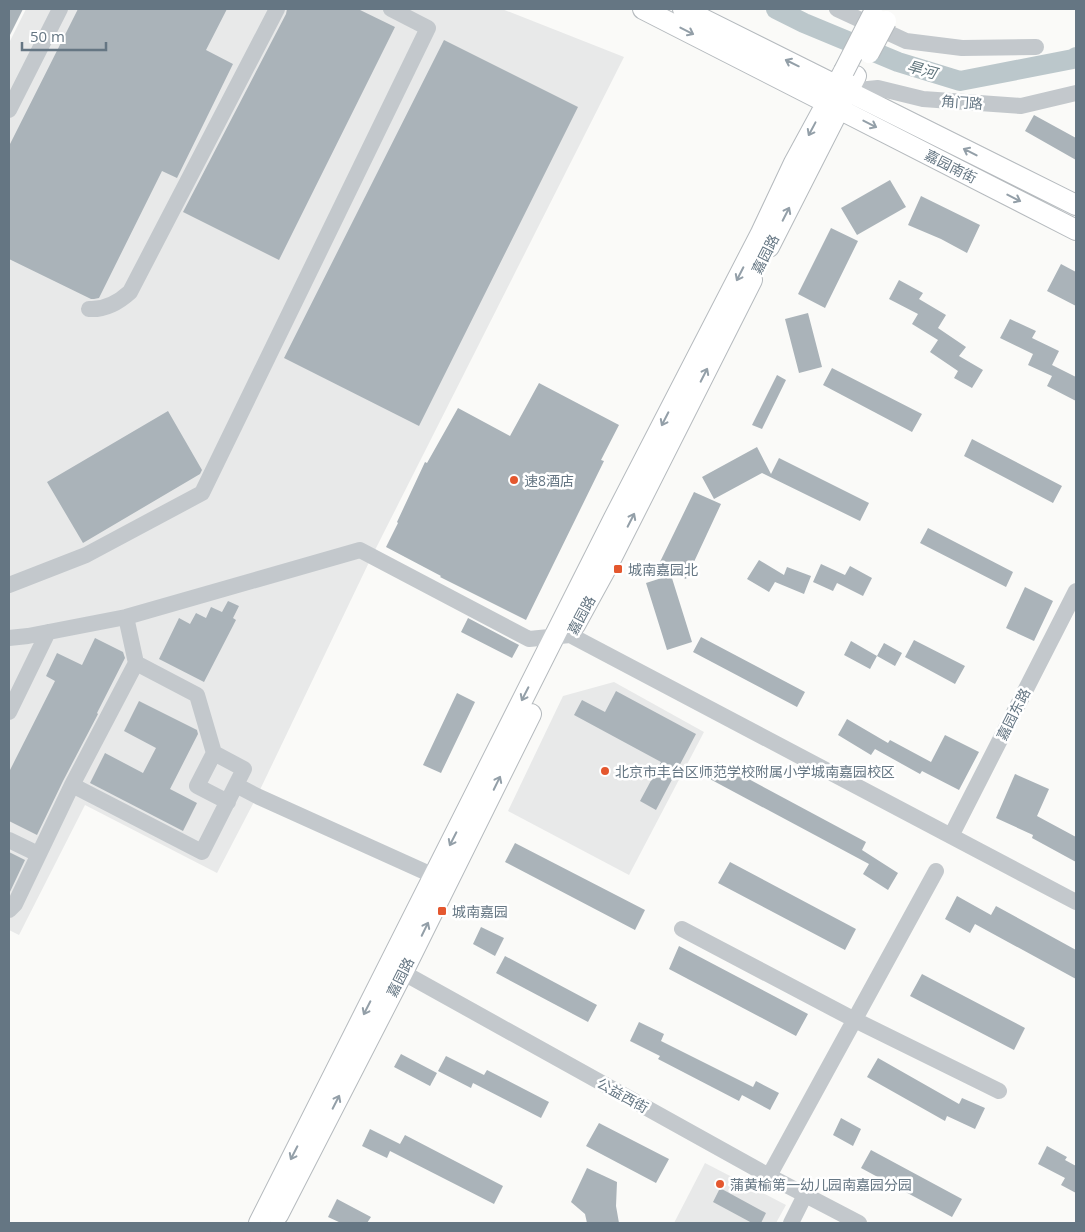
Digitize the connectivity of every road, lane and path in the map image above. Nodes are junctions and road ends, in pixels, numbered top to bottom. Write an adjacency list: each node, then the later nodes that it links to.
1 (60, 9): 11 (street)
2 (276, 9): 14 (street)
3 (391, 9): 15 (street)
4 (643, 9): 9 (main road, one-way to 9)
5 (683, 9): 9 (main road, one-way to 5)
6 (837, 9): 8 (street)
7 (882, 13): 9 (main road, 嘉园路, bridge)
8 (1036, 47)
9 (842, 89): 10 (street, 角门路); 12 (main road, 嘉园南街, one-way to 9); 13 (main road, 嘉园南街, one-way to 13); 19 (main road, 嘉园路)
10 (1076, 93)
11 (9, 110)
12 (1076, 205)
13 (1076, 230)
14 (89, 308)
15 (9, 585)
16 (1076, 592): 27 (street, 嘉园东路)
17 (126, 617): 18 (street); 19 (street); 21 (street)
18 (48, 632): 20 (street); 22 (street)
19 (562, 636): 27 (street); 31 (main road, 嘉园路)
20 (9, 638)
21 (136, 663): 23 (street); 24 (street)
22 (9, 712)
23 (214, 753): 25 (street); 26 (street)
24 (72, 785): 26 (street); 29 (street)
25 (236, 785): 26 (street); 31 (street)
26 (228, 802)
27 (951, 836): 32 (street)
28 (9, 840): 29 (street)
29 (38, 854): 33 (street)
30 (936, 871): 36 (street)
31 (441, 879): 35 (main road, 嘉园路)
32 (1076, 902)
33 (9, 910)
34 (682, 929): 36 (street)
35 (396, 968): 38 (street, 公益西街); 40 (main road, 嘉园路, one-way to 40); 41 (main road, 嘉园路, one-way to 35)
36 (855, 1020): 37 (street); 38 (street)
37 (999, 1091)
38 (769, 1176): 39 (street, 公益西街)
39 (805, 1196): 42 (street); 43 (street, 公益西街)
40 (259, 1223)
41 (274, 1223)
42 (791, 1223)
43 (859, 1223)

